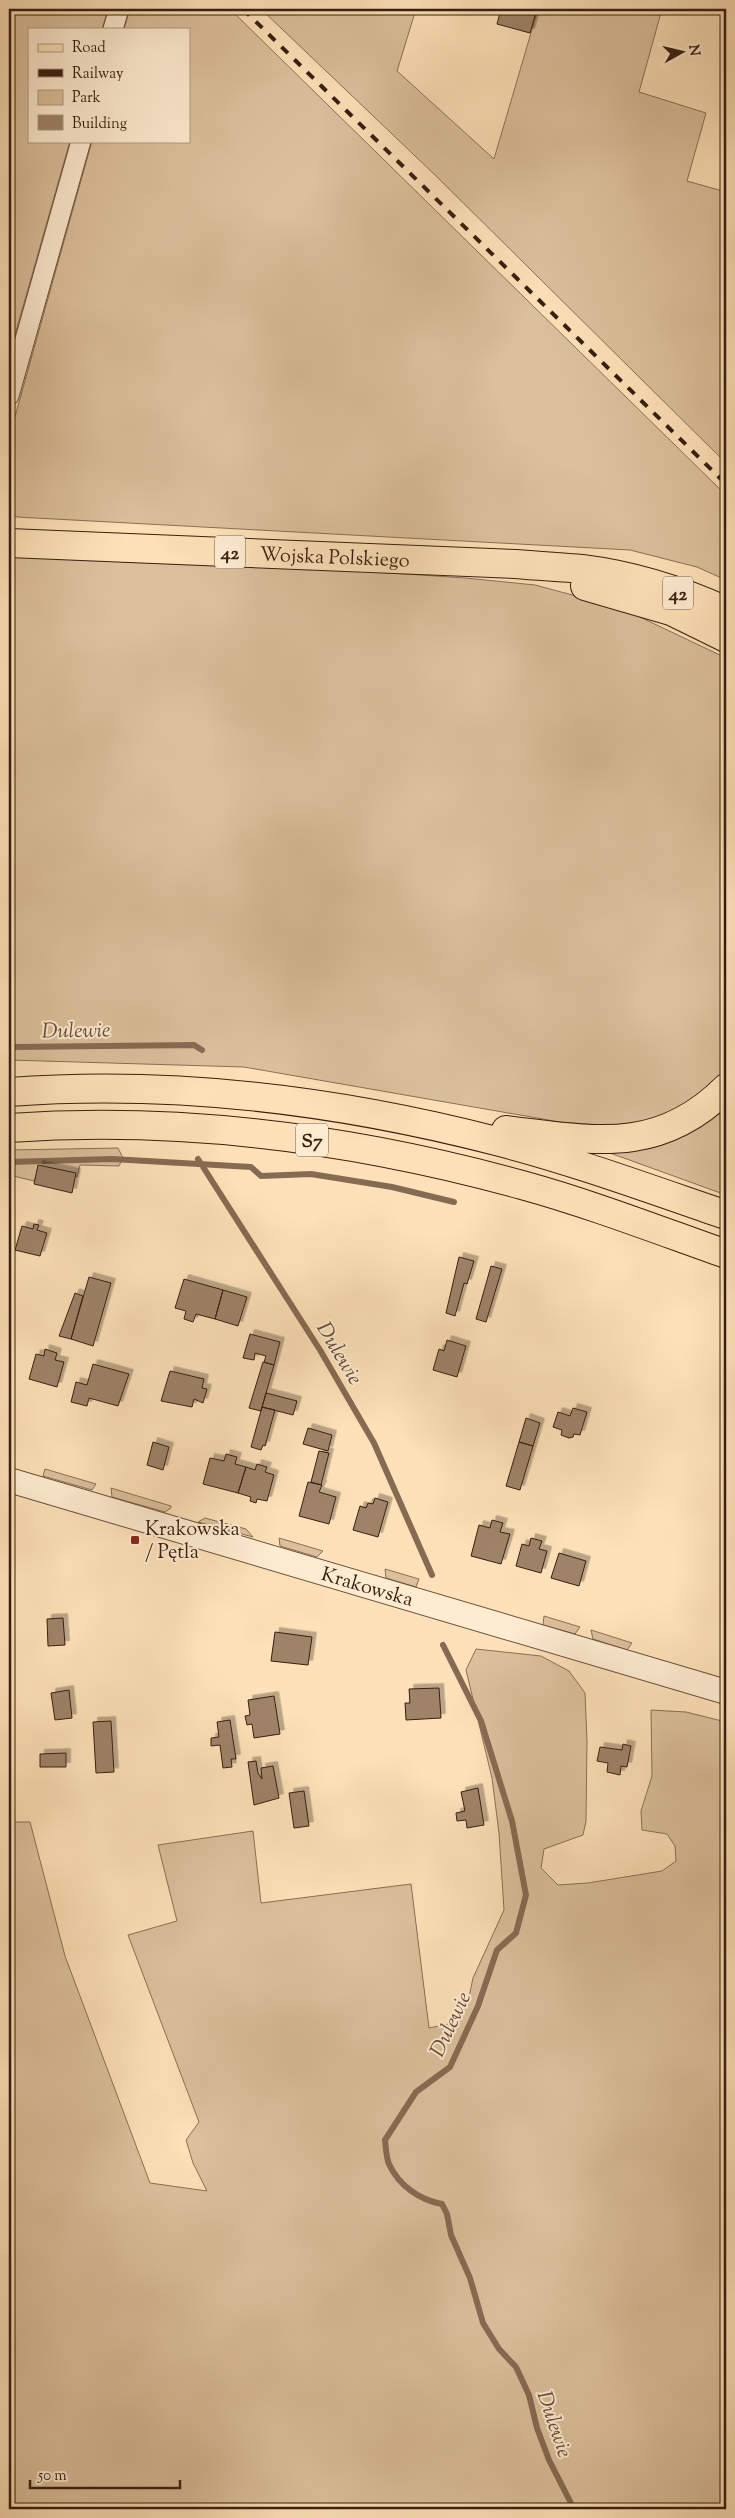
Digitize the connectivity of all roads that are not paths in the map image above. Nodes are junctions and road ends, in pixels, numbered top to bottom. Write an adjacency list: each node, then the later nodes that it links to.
1 (119, 9): 2 (street)
2 (113, 28)
3 (81, 142): 4 (street)
4 (9, 396)
5 (9, 542): 6 (main road, Wojska Polskiego / 42)
6 (452, 562): 7 (main road, Wojska Polskiego / 42); 8 (main road, Wojska Polskiego / 42)
7 (726, 611)
8 (726, 638)
9 (726, 1088): 11 (main road)
10 (9, 1092): 11 (main road, S7)
11 (424, 1124): 13 (main road, S7)
12 (9, 1128): 14 (main road, S7)
13 (726, 1214)
14 (726, 1254)
15 (9, 1480): 16 (street, Krakowska)
16 (726, 1692)

